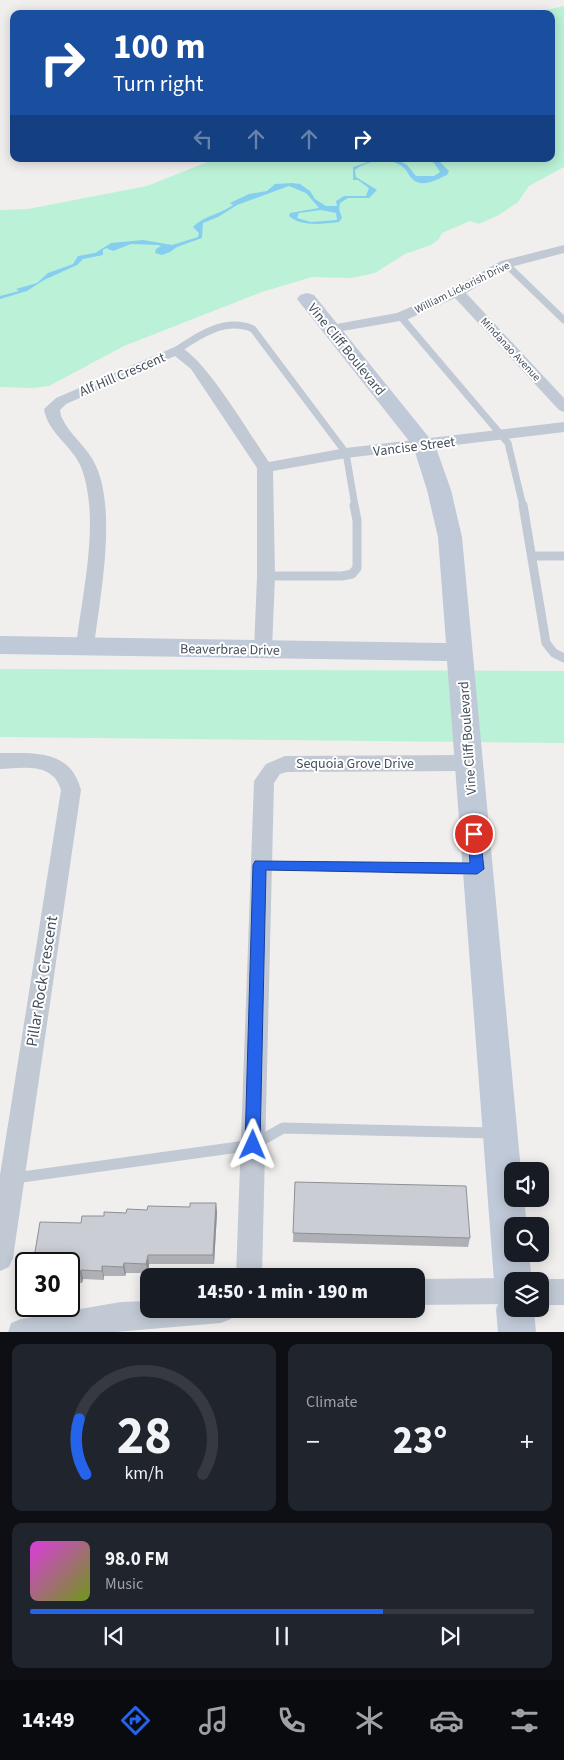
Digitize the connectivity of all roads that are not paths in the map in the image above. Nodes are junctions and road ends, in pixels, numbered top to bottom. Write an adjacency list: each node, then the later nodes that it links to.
1 (564, 249): 2 (street, William Lickorish Drive)
2 (506, 264): 3 (street, William Lickorish Drive); 6 (lane)
3 (458, 292): 5 (street, William Lickorish Drive); 9 (street, Mindanao Avenue)
4 (307, 299): 7 (street, Vine Cliff Boulevard)
5 (401, 317): 7 (street, William Lickorish Drive); 11 (lane)
6 (564, 320)
7 (331, 329): 12 (street, Vine Cliff Boulevard)
8 (177, 350): 13 (lane); 14 (street, Alf Hill Crescent); 19 (street, Alf Hill Crescent)
9 (564, 407)
10 (564, 427): 11 (street, Vancise Street)
11 (502, 434): 12 (street, Vancise Street); 15 (lane)
12 (424, 445): 13 (street, Vancise Street); 21 (street, Vine Cliff Boulevard)
13 (346, 453): 14 (street, Vancise Street); 17 (lane)
14 (265, 468): 17 (street)
15 (532, 556): 16 (lane); 22 (lane)
16 (564, 556)
17 (266, 576): 20 (street)
18 (0, 646): 19 (street, Beaverbrae Drive)
19 (85, 647): 20 (street, Beaverbrae Drive)
20 (263, 649): 21 (street, Beaverbrae Drive)
21 (460, 652): 24 (street, Vine Cliff Boulevard)
22 (564, 658)
23 (0, 761): 29 (street, Pillar Rock Crescent)
24 (468, 763): 25 (street, Sequoia Grove Drive); 26 (street, Vine Cliff Boulevard)
25 (260, 865): 26 (lane); 28 (street, Sequoia Grove Drive)
26 (477, 869): 27 (street, Vine Cliff Boulevard)
27 (501, 1133): 28 (lane); 32 (street, Vine Cliff Boulevard)
28 (253, 1145): 29 (lane); 31 (street, Sequoia Grove Drive)
29 (5, 1180): 30 (street, Pillar Rock Crescent)
30 (0, 1258)
31 (249, 1268)
32 (512, 1272)
33 (504, 1291): 34 (street)
34 (425, 1292)
35 (549, 1292): 36 (street)
36 (564, 1292)
37 (140, 1315): 39 (street)
38 (516, 1317): 40 (street)
39 (21, 1332)
40 (518, 1332)

